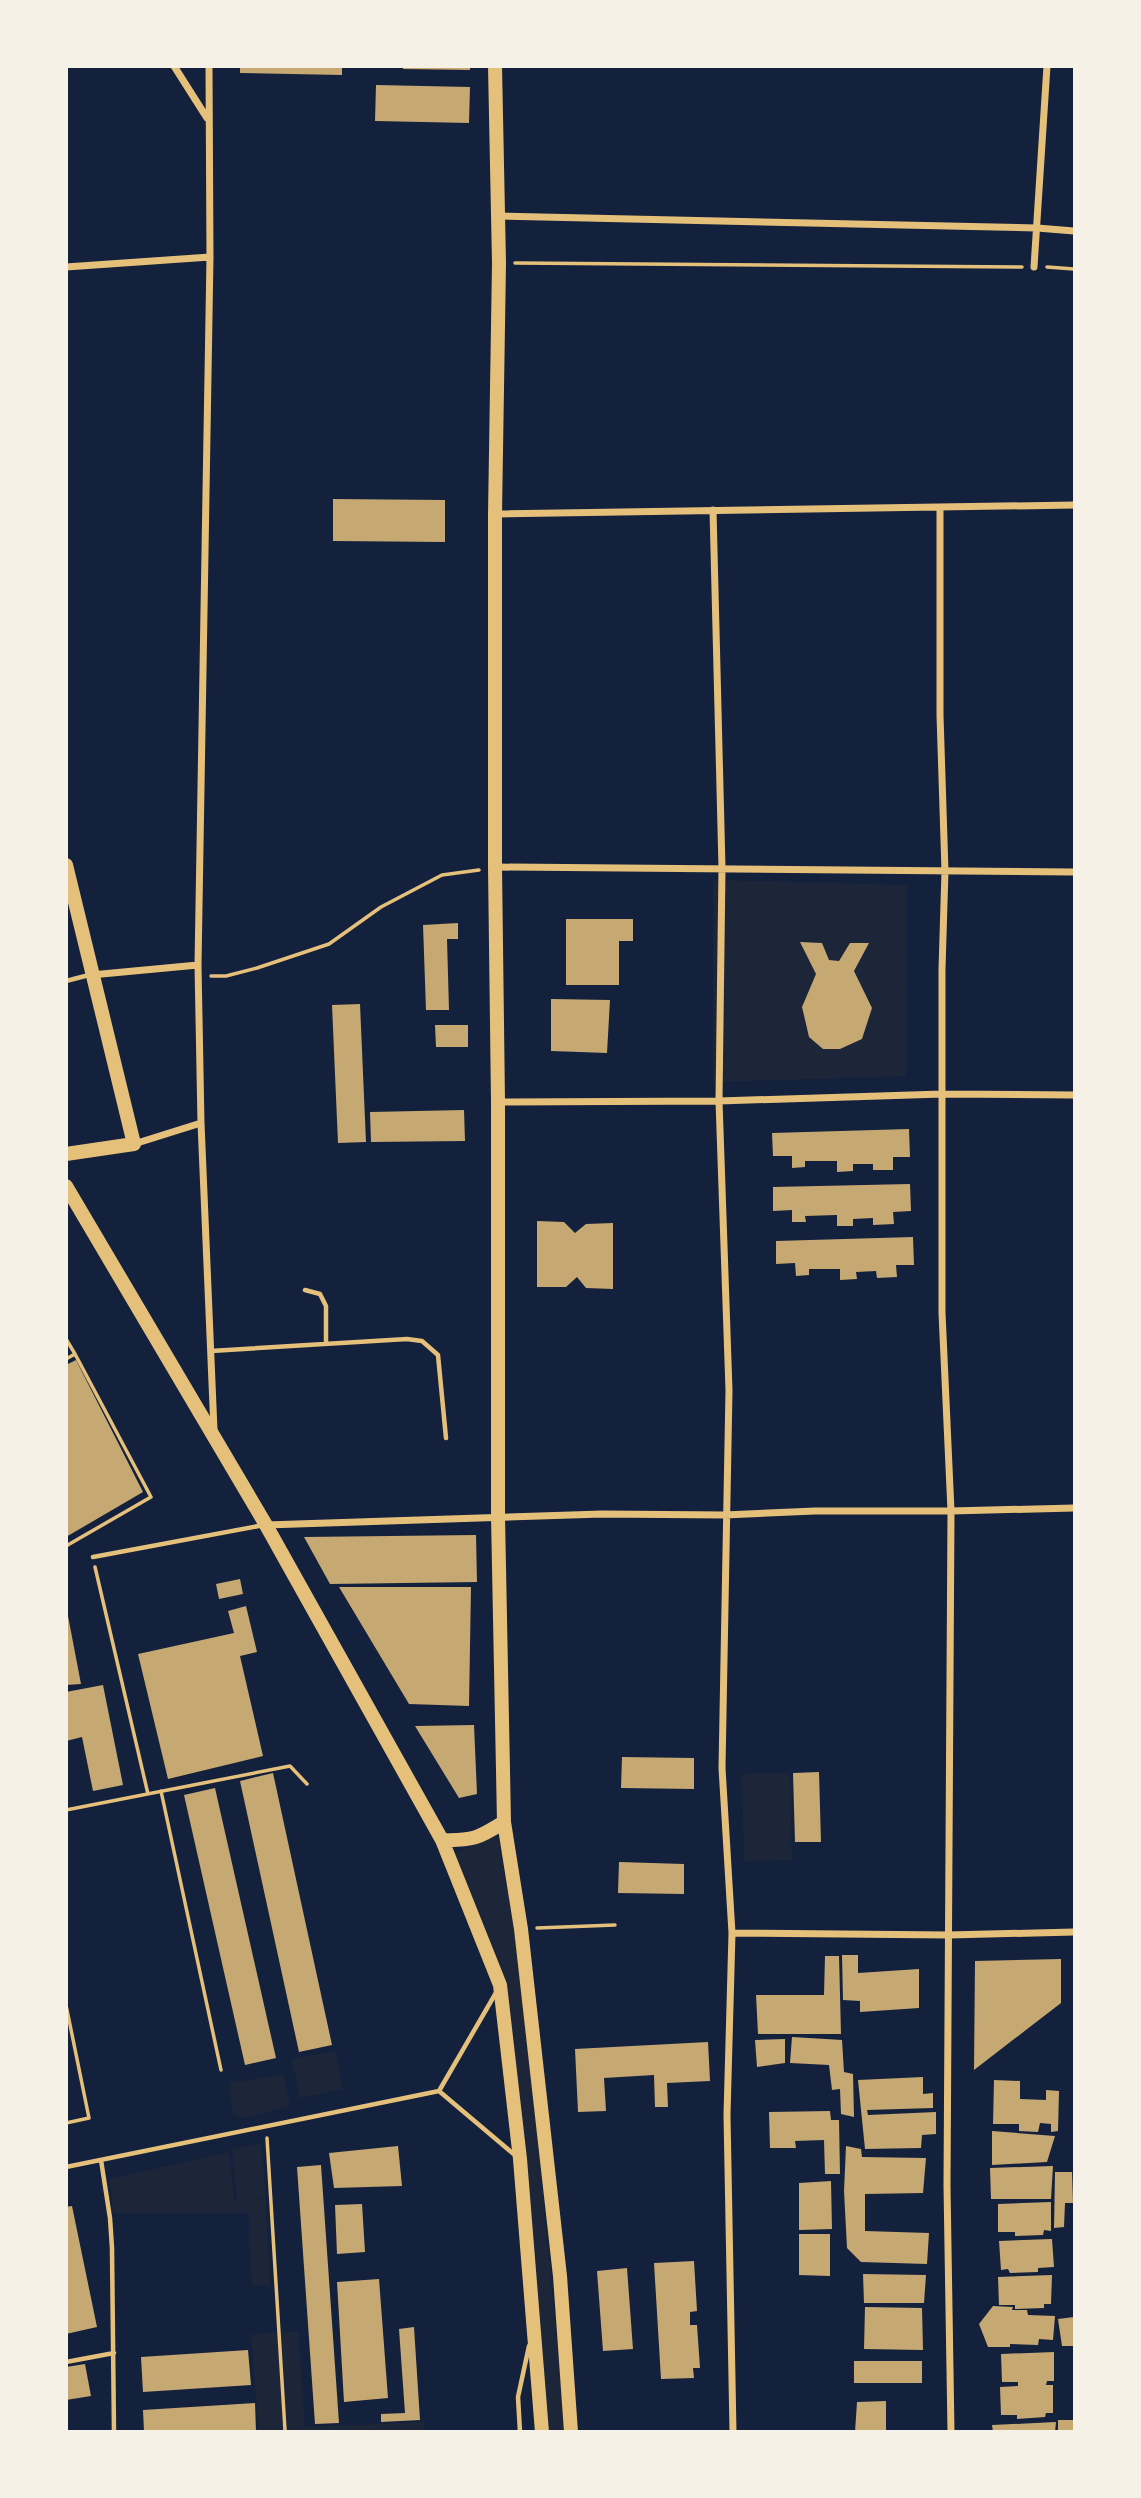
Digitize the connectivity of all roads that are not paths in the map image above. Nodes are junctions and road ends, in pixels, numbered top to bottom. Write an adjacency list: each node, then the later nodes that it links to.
1 (174, 66): 5 (street)
2 (208, 66): 5 (street)
3 (495, 66): 6 (main road)
4 (1046, 66): 7 (street)
5 (207, 118): 9 (street)
6 (497, 216): 7 (street); 15 (main road)
7 (1037, 228): 8 (street); 11 (street)
8 (1074, 231)
9 (209, 257): 10 (street); 21 (street)
10 (66, 267)
11 (1034, 267)
12 (1074, 505): 13 (street)
13 (940, 508): 14 (street); 19 (street)
14 (713, 510): 15 (street); 18 (street)
15 (495, 514): 17 (main road)
16 (66, 866): 22 (main road)
17 (495, 867): 18 (street); 27 (main road)
18 (722, 868): 19 (street); 26 (street)
19 (945, 871): 20 (street); 24 (street)
20 (1074, 872)
21 (198, 965): 22 (street); 28 (street)
22 (91, 975): 23 (lane); 29 (main road)
23 (66, 981)
24 (942, 1094): 25 (street); 26 (street); 38 (street)
25 (1074, 1095)
26 (719, 1101): 27 (street); 39 (street)
27 (498, 1102): 40 (main road)
28 (201, 1123): 29 (street); 34 (street)
29 (134, 1144): 30 (main road)
30 (66, 1154)
31 (66, 1186): 35 (main road)
32 (305, 1290): 33 (lane)
33 (326, 1343): 34 (lane); 36 (lane)
34 (210, 1352): 35 (street)
35 (215, 1438): 41 (main road)
36 (446, 1438)
37 (1074, 1508): 38 (street)
38 (951, 1511): 39 (street); 47 (street)
39 (725, 1515): 40 (street); 46 (street)
40 (498, 1516): 41 (street); 43 (main road)
41 (266, 1525): 42 (lane); 44 (main road)
42 (93, 1557)
43 (504, 1822): 44 (main road); 59 (main road)
44 (442, 1840): 48 (main road)
45 (1074, 1932): 47 (street)
46 (732, 1933): 47 (street); 60 (street)
47 (949, 1935): 61 (street)
48 (500, 1985): 49 (lane); 51 (main road)
49 (439, 2091): 50 (lane); 51 (lane)
50 (101, 2160): 52 (lane); 54 (lane)
51 (520, 2160): 53 (main road)
52 (66, 2166)
53 (533, 2335): 57 (lane); 58 (main road)
54 (114, 2353): 55 (lane); 56 (lane)
55 (66, 2362)
56 (114, 2431)
57 (520, 2431)
58 (542, 2431)
59 (571, 2431)
60 (733, 2431)
61 (951, 2431)

